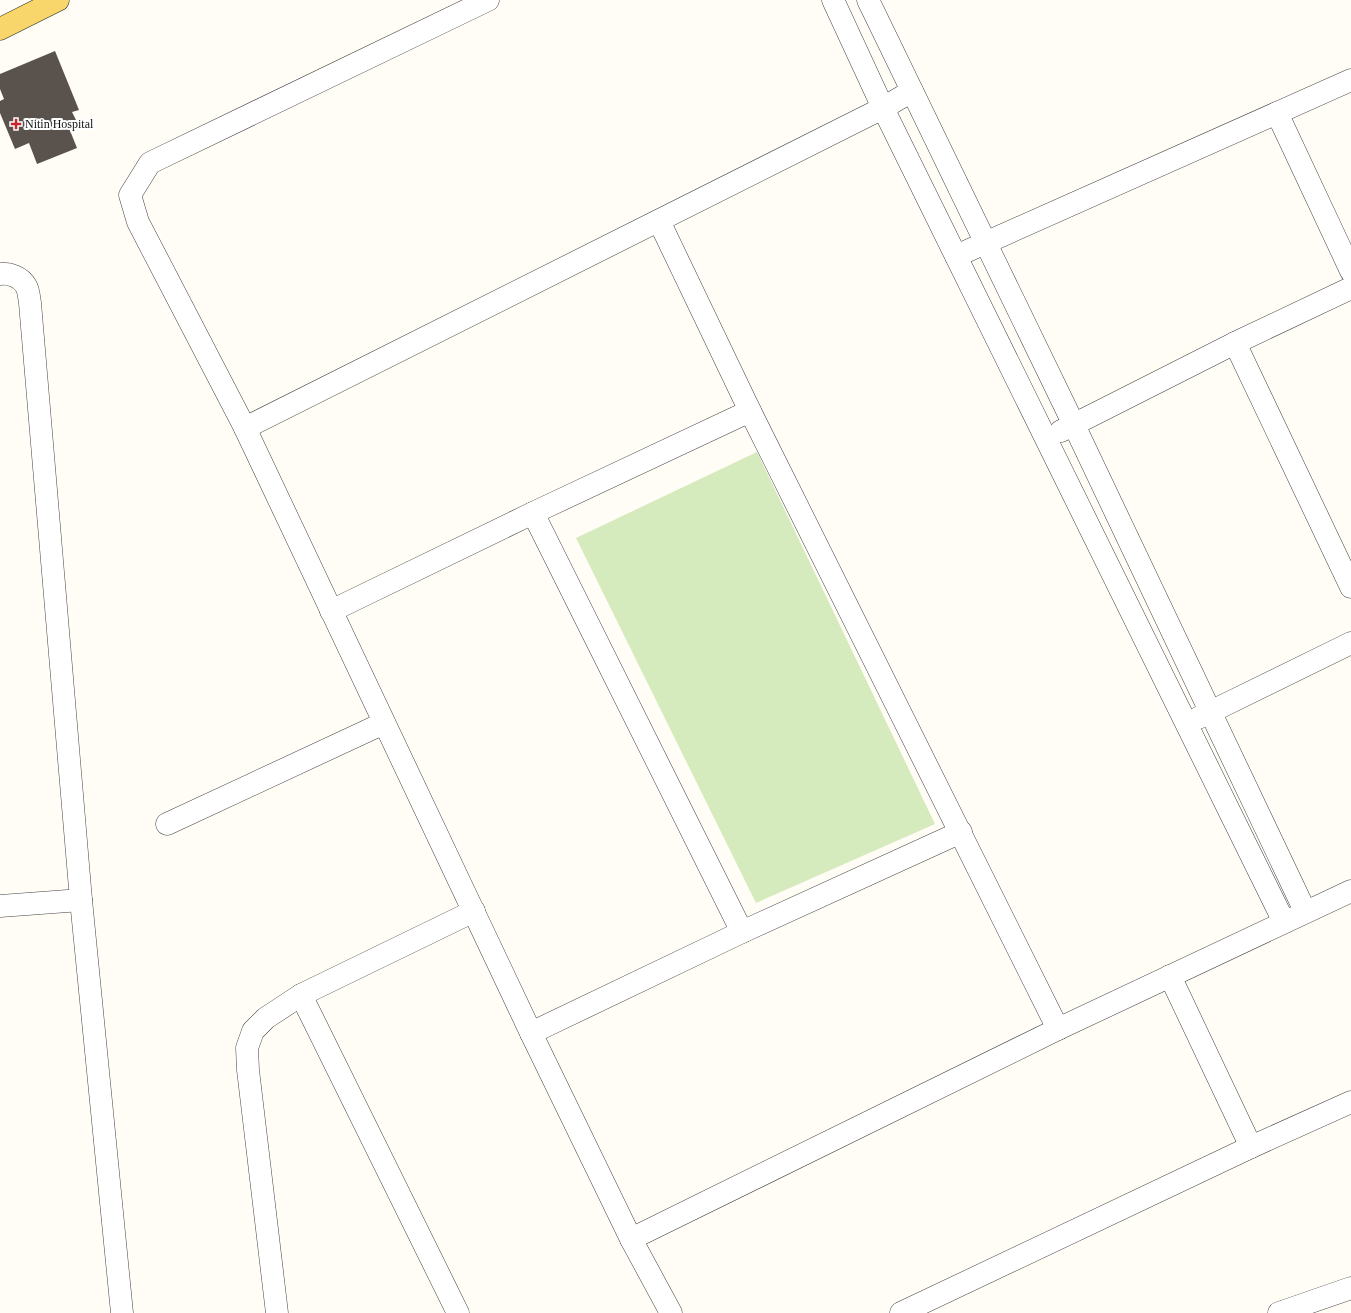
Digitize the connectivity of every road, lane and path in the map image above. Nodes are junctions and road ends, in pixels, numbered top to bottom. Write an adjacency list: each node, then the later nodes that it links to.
1 (58, 0): 5 (main road)
2 (488, 0): 19 (street)
3 (833, 0): 8 (street)
4 (868, 0): 7 (street)
5 (0, 29)
6 (1351, 80): 9 (street)
7 (912, 91): 8 (street); 11 (street)
8 (883, 108): 10 (street); 12 (street)
9 (1277, 113): 11 (street); 13 (street)
10 (659, 221): 17 (street); 19 (street)
11 (985, 242): 12 (street); 18 (street)
12 (956, 256): 20 (street)
13 (1351, 271)
14 (0, 274): 31 (street)
15 (1351, 288): 16 (street)
16 (1235, 343): 18 (street); 22 (street)
17 (750, 411): 21 (street); 29 (street)
18 (1074, 425): 20 (street); 25 (street)
19 (245, 428): 23 (street)
20 (1046, 439): 27 (street)
21 (533, 513): 23 (street); 36 (street)
22 (1351, 587)
23 (332, 611): 26 (street)
24 (1351, 643): 25 (street)
25 (1211, 712): 27 (street); 34 (street)
26 (384, 723): 28 (street); 33 (street)
27 (1186, 724): 35 (street)
28 (167, 824)
29 (960, 832): 36 (street); 39 (street)
30 (1351, 891): 34 (street)
31 (81, 900): 32 (street); 45 (street)
32 (0, 906)
33 (474, 911): 38 (street); 40 (street)
34 (1305, 912): 35 (street)
35 (1284, 922): 37 (street)
36 (742, 932): 40 (street)
37 (1170, 976): 39 (street); 42 (street)
38 (301, 995): 46 (street); 47 (street)
39 (1058, 1030): 43 (street)
40 (531, 1033): 43 (street)
41 (1351, 1102): 42 (street)
42 (1251, 1147): 49 (street)
43 (631, 1239): 48 (street)
44 (1351, 1288): 50 (street)
45 (122, 1313)
46 (277, 1313)
47 (458, 1313)
48 (671, 1313)
49 (901, 1313)
50 (1279, 1313)

